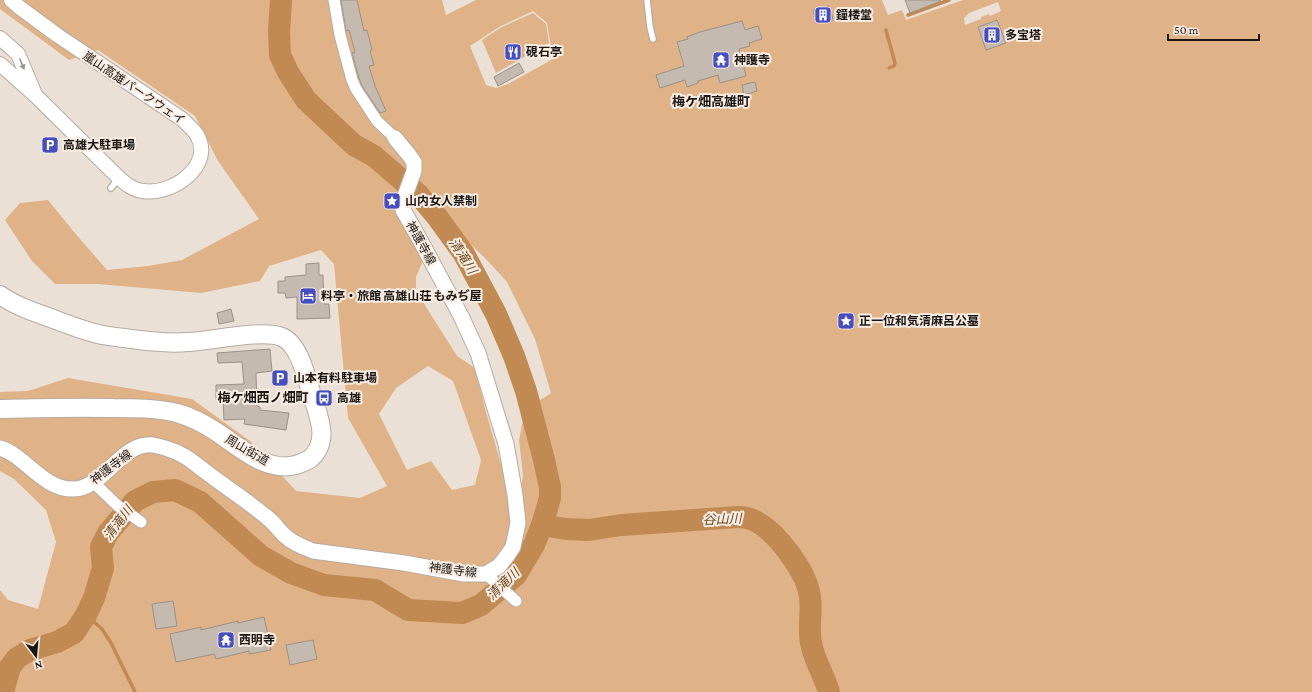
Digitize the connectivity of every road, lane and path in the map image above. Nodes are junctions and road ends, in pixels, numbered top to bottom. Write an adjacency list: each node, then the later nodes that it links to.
1 (11, 0): 7 (street, 嵐山高雄パークウェイ)
2 (334, 0): 8 (street)
3 (647, 0): 5 (lane)
4 (0, 38): 7 (street, 嵐山高雄パークウェイ, one-way to 7)
5 (653, 39)
6 (0, 64): 7 (street, 嵐山高雄パークウェイ)
7 (36, 96)
8 (395, 138): 14 (main road, 神護寺線)
9 (0, 295): 10 (highway, 周山街道)
10 (0, 409)
11 (0, 448): 12 (main road, 神護寺線)
12 (93, 482): 13 (street); 14 (main road, 神護寺線)
13 (140, 522)
14 (488, 575): 15 (street)
15 (516, 601)

